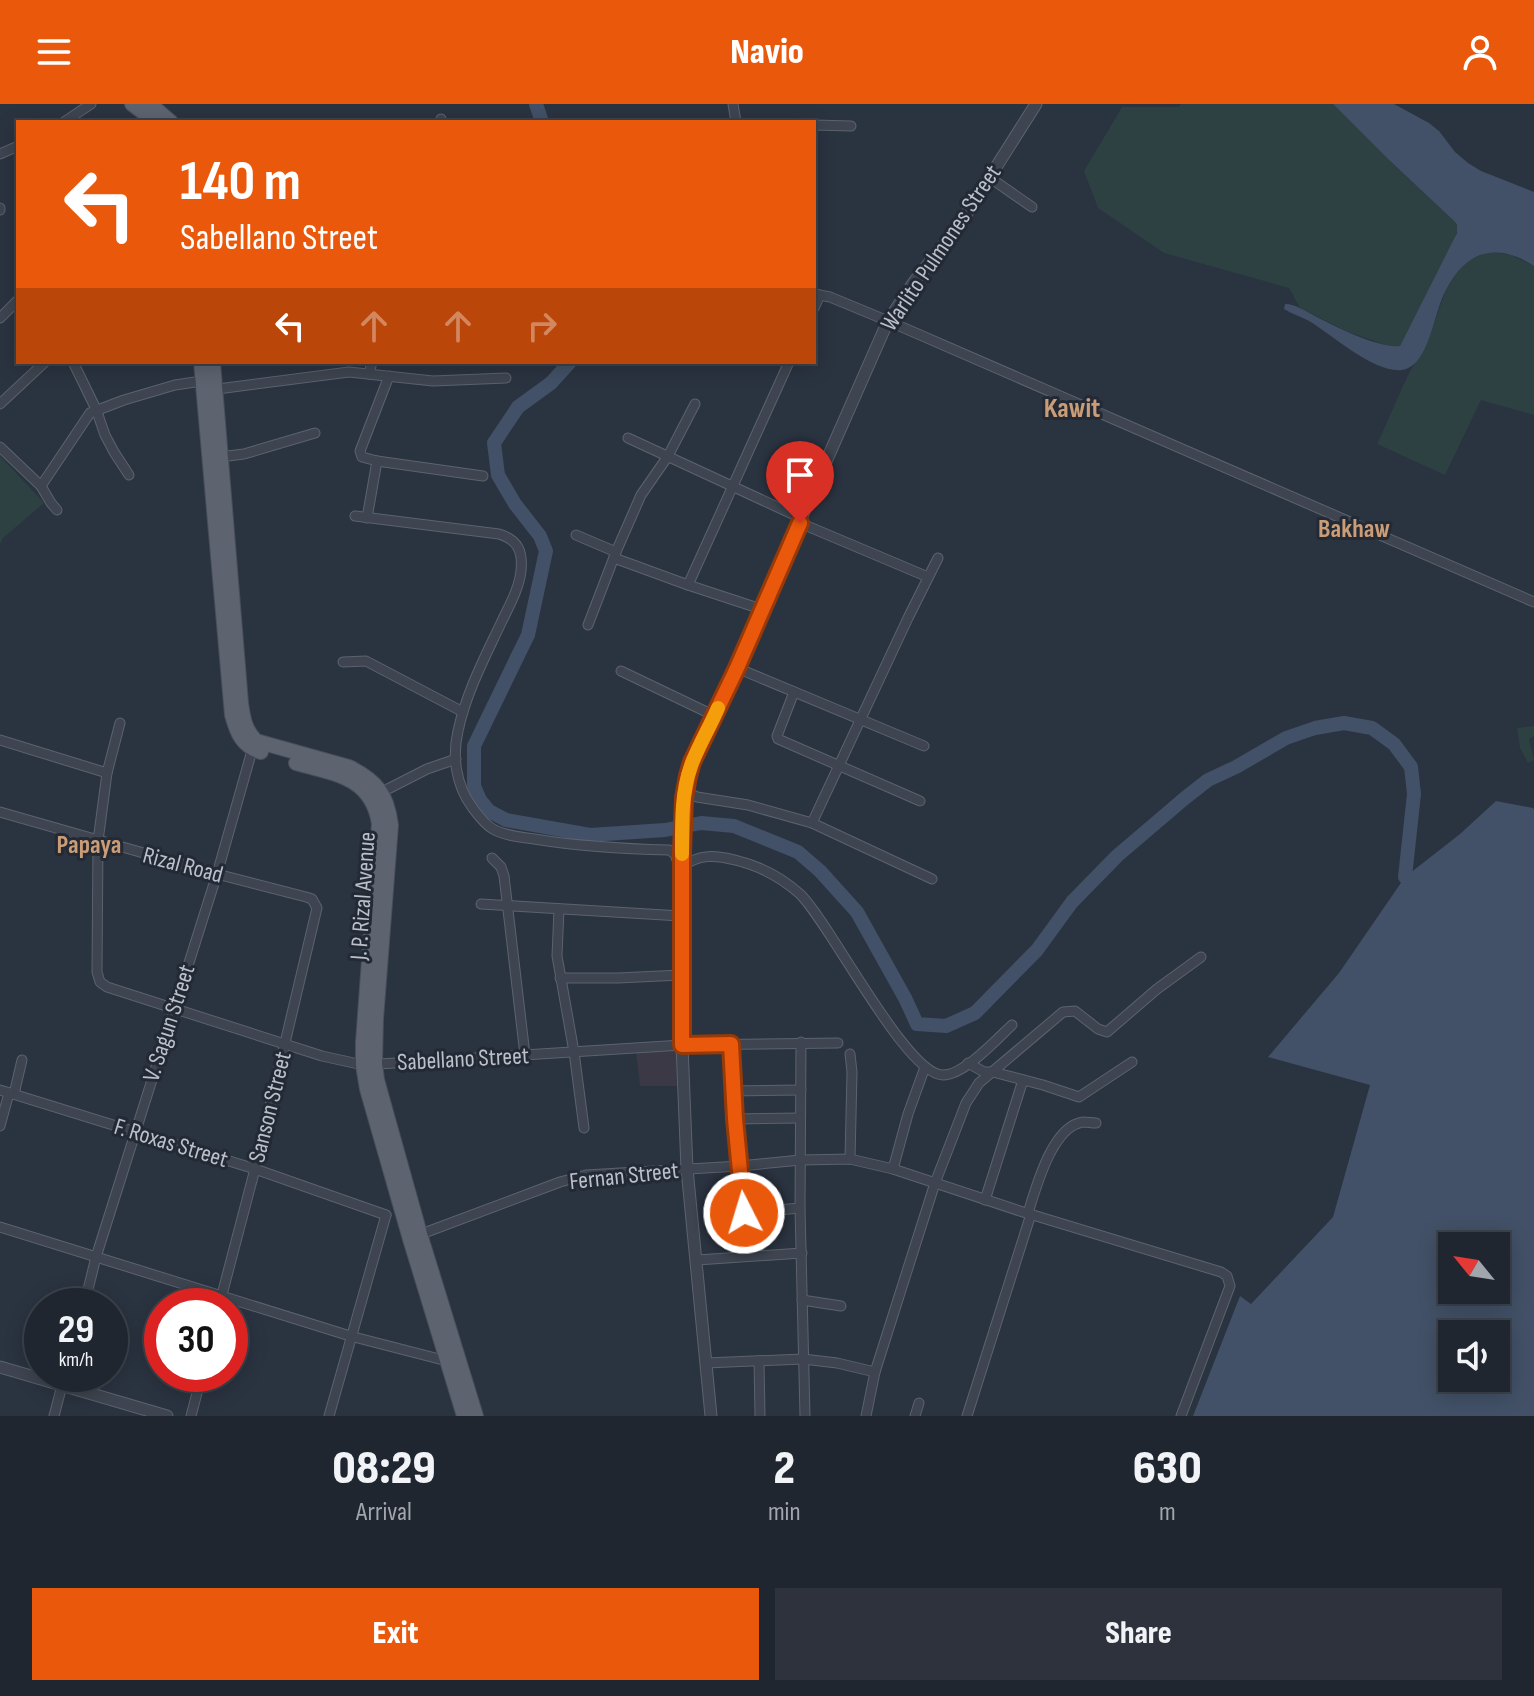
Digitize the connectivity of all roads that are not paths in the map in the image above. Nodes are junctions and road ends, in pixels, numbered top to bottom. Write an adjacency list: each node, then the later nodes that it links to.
1 (91, 104): 5 (street)
2 (132, 104): 6 (main road)
3 (150, 104): 7 (main road)
4 (1036, 104): 10 (street, Warlito Pulmones Street)
5 (67, 120)
6 (153, 120)
7 (169, 120)
8 (816, 125): 9 (street)
9 (851, 126)
10 (989, 177): 11 (street); 15 (street, Warlito Pulmones Street)
11 (1032, 207)
12 (817, 294): 15 (street)
13 (16, 302): 14 (street)
14 (0, 318)
15 (888, 321): 43 (street, Warlito Pulmones Street); 49 (street)
16 (43, 364): 26 (street)
17 (74, 364): 28 (street)
18 (201, 364): 25 (main road)
19 (213, 364): 25 (main road)
20 (372, 364): 22 (street)
21 (788, 364): 38 (street)
22 (369, 374): 23 (street); 25 (street)
23 (389, 376): 24 (street); 34 (street)
24 (506, 378)
25 (207, 387): 28 (street); 33 (main road); 40 (main road)
26 (0, 404)
27 (695, 404): 32 (street)
28 (96, 409): 35 (street); 37 (street)
29 (315, 433): 33 (street)
30 (628, 438): 32 (street)
31 (1, 449): 37 (street)
32 (668, 456): 38 (street); 45 (street)
33 (220, 457): 40 (main road)
34 (377, 461): 36 (street); 42 (street)
35 (129, 475)
36 (483, 476)
37 (41, 486): 39 (street)
38 (733, 488): 43 (street); 48 (street)
39 (57, 510)
40 (220, 515): 61 (main road)
41 (355, 516): 42 (street)
42 (367, 518): 56 (street)
43 (800, 520): 47 (street); 50 (street, Warlito Pulmones Street)
44 (576, 535): 45 (street)
45 (615, 555): 48 (street); 51 (street)
46 (938, 558): 47 (street)
47 (928, 577): 58 (street)
48 (688, 585): 50 (street)
49 (1534, 602)
50 (761, 609): 53 (street, Warlito Pulmones Street)
51 (588, 625)
52 (343, 662): 56 (street)
53 (737, 668): 55 (street); 57 (street, Warlito Pulmones Street)
54 (621, 671): 57 (street)
55 (794, 692): 58 (street); 64 (street)
56 (463, 712): 63 (street)
57 (715, 716): 66 (street, Warlito Pulmones Street)
58 (860, 720): 62 (street); 64 (street)
59 (120, 723): 65 (street)
60 (0, 740): 65 (street)
61 (254, 745): 67 (main road); 74 (street, V. Sagun Street); 76 (main road, J. P. Rizal Avenue)
62 (924, 746)
63 (456, 759): 67 (street); 73 (street)
64 (838, 766): 68 (street); 70 (street)
65 (107, 773): 71 (street)
66 (687, 782): 70 (street); 73 (street, Warlito Pulmones Street)
67 (382, 792): 76 (main road, J. P. Rizal Avenue)
68 (920, 801)
69 (0, 812): 71 (street, Rizal Road)
70 (812, 823): 75 (street)
71 (98, 841): 74 (street, Rizal Road); 85 (street, Sabellano Street)
72 (492, 858): 78 (street)
73 (682, 871): 81 (street, Warlito Pulmones Street); 99 (street)
74 (217, 874): 79 (street, Rizal Road); 85 (street, V. Sagun Street)
75 (932, 879)
76 (380, 903): 98 (main road, J. P. Rizal Avenue)
77 (481, 904): 78 (street)
78 (509, 907): 80 (street); 94 (street)
79 (317, 908): 89 (street, Sanson Street)
80 (559, 909): 81 (street); 84 (street)
81 (681, 916): 83 (street, Warlito Pulmones Street)
82 (1201, 957): 100 (street)
83 (681, 975): 84 (street); 91 (street, Warlito Pulmones Street)
84 (560, 978): 92 (street)
85 (174, 1008): 89 (street, Sabellano Street); 110 (street, V. Sagun Street)
86 (1012, 1025): 97 (street)
87 (801, 1042): 88 (street, Sabellano Street); 90 (street, Sabellano Street); 102 (street)
88 (838, 1043)
89 (286, 1044): 98 (street, Sabellano Street); 114 (street, Sanson Street)
90 (731, 1044): 91 (street, Sabellano Street); 103 (street)
91 (682, 1045): 92 (street, Sabellano Street); 115 (street, Warlito Pulmones Street)
92 (574, 1052): 94 (street, Sabellano Street); 109 (street)
93 (850, 1054): 111 (street)
94 (525, 1055): 98 (street, Sabellano Street)
95 (22, 1060): 104 (street)
96 (1132, 1062): 101 (street)
97 (968, 1063): 99 (street); 100 (street)
98 (369, 1064): 119 (main road, J. P. Rizal Avenue)
99 (925, 1067): 116 (street)
100 (993, 1072): 101 (street); 117 (street)
101 (1023, 1080): 118 (street)
102 (801, 1090): 103 (street); 105 (street)
103 (733, 1091): 106 (street)
104 (8, 1092): 108 (street); 110 (street, F. Roxas Street)
105 (800, 1118): 106 (street); 112 (street)
106 (735, 1119): 113 (street)
107 (1096, 1123): 122 (street)
108 (0, 1126)
109 (584, 1128)
110 (135, 1132): 114 (street, F. Roxas Street); 128 (street, V. Sagun Street)
111 (850, 1159): 112 (street, Fernan Street); 116 (street, Fernan Street)
112 (801, 1160): 113 (street, Fernan Street); 120 (street)
113 (740, 1166): 115 (street, Fernan Street); 121 (street)
114 (255, 1169): 123 (street, F. Roxas Street); 132 (street, Sanson Street)
115 (687, 1169): 125 (street, Fernan Street); 129 (street, Warlito Pulmones Street)
116 (893, 1169): 117 (street, Fernan Street)
117 (935, 1183): 118 (street, Fernan Street); 143 (street)
118 (985, 1200): 122 (street, Fernan Street)
119 (406, 1207): 123 (street); 125 (main road, J. P. Rizal Avenue)
120 (800, 1208): 121 (street); 126 (street)
121 (744, 1213): 127 (street)
122 (1030, 1214): 159 (street); 160 (street, Fernan Street)
123 (386, 1215): 136 (street)
124 (0, 1227): 128 (street)
125 (415, 1236): 137 (main road, J. P. Rizal Avenue)
126 (802, 1253): 127 (street); 133 (street)
127 (747, 1256): 129 (street)
128 (96, 1257): 130 (street, V. Sagun Street); 131 (street)
129 (697, 1260): 140 (street, Warlito Pulmones Street)
130 (88, 1288)
131 (198, 1288)
132 (223, 1288)
133 (802, 1300): 135 (street); 138 (street)
134 (248, 1304): 136 (street)
135 (841, 1306)
136 (350, 1336): 137 (street); 151 (street)
137 (452, 1359): 152 (main road, J. P. Rizal Avenue); 153 (main road, J. P. Rizal Avenue)
138 (803, 1359): 139 (street); 143 (street); 156 (street)
139 (759, 1361): 140 (street); 155 (street)
140 (706, 1363): 154 (street, Warlito Pulmones Street)
141 (0, 1367): 142 (street)
142 (24, 1372)
143 (875, 1372): 157 (street)
144 (60, 1392): 148 (street)
145 (98, 1392): 149 (street)
146 (197, 1392): 150 (street)
147 (919, 1403): 158 (street)
148 (54, 1416)
149 (167, 1416)
150 (191, 1416)
151 (329, 1416)
152 (464, 1416)
153 (476, 1416)
154 (711, 1416)
155 (760, 1416)
156 (805, 1416)
157 (866, 1416)
158 (915, 1416)
159 (967, 1416)
160 (1181, 1416)

